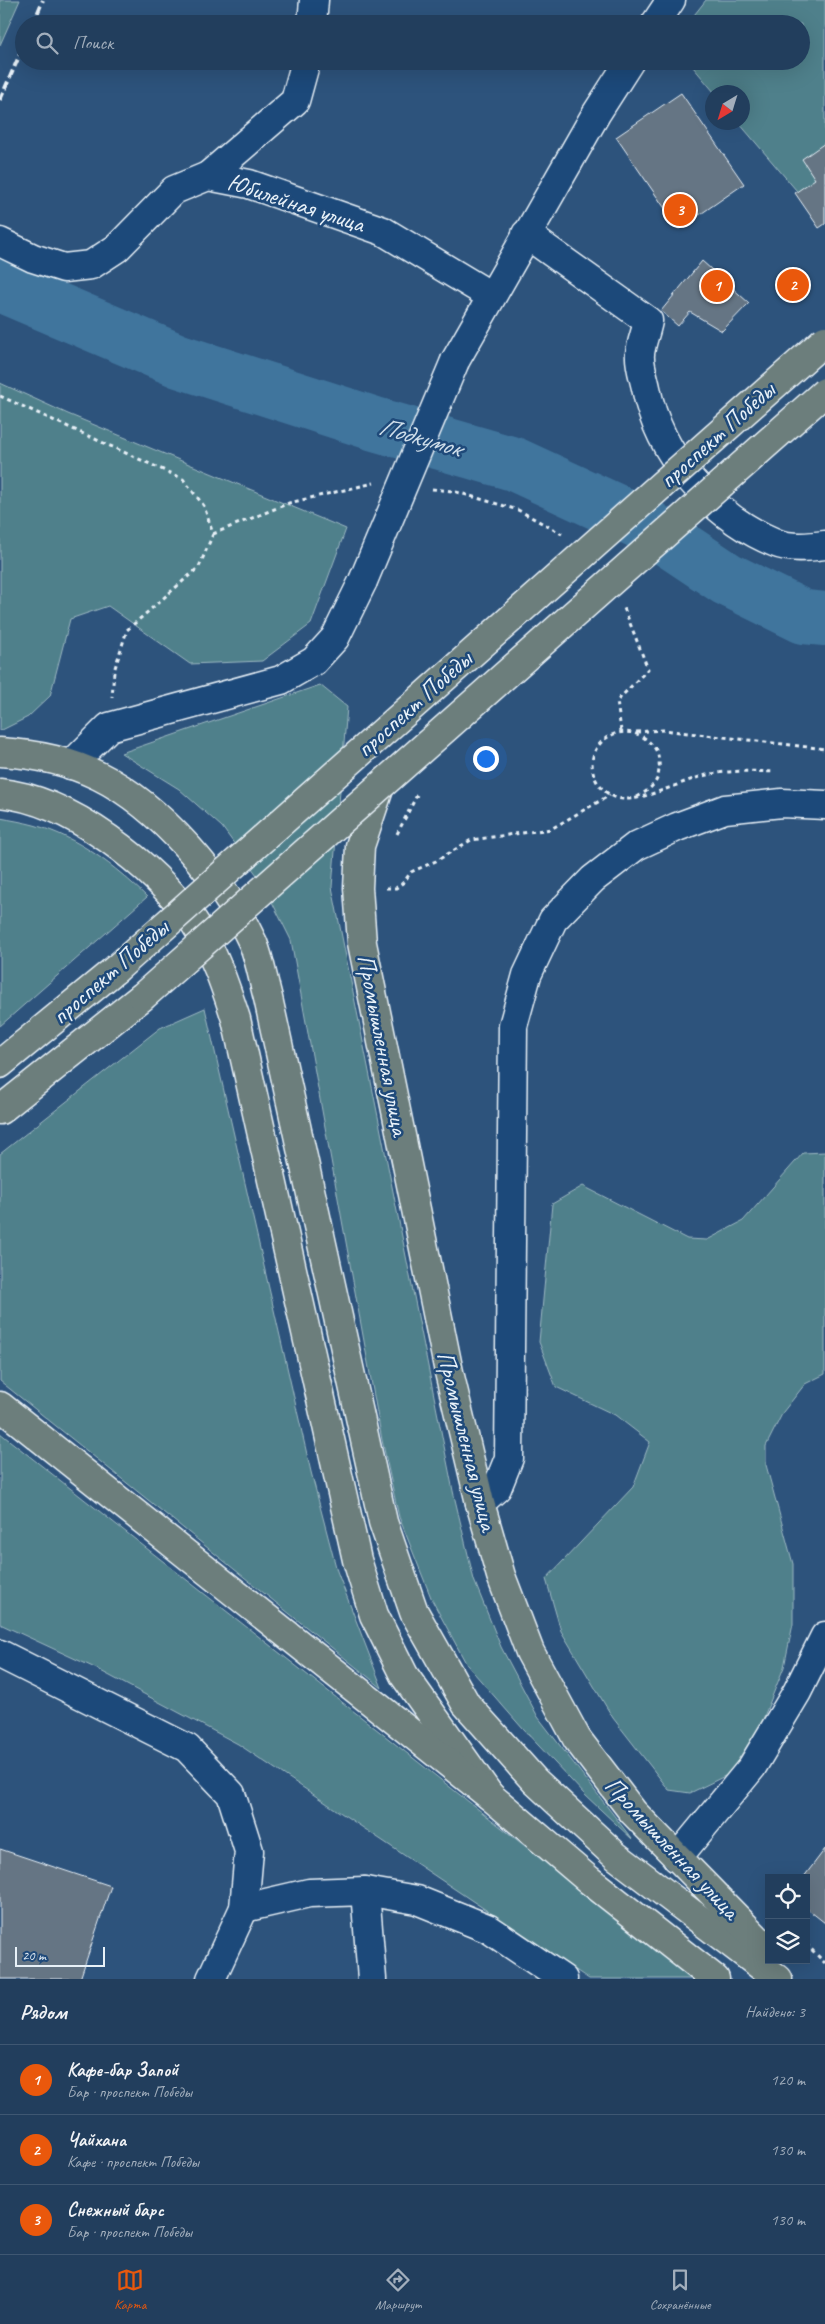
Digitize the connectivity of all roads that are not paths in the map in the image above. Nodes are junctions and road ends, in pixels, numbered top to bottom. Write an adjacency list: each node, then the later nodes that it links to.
1 (314, 0): 3 (street)
2 (671, 0): 4 (street)
3 (313, 15)
4 (661, 15)
5 (303, 70): 7 (street)
6 (624, 70): 8 (street)
7 (208, 176): 9 (street, Юбилейная улица); 10 (street, Юбилейная улица)
8 (526, 234): 10 (street); 13 (street)
9 (0, 242)
10 (491, 296): 15 (street, bridge)
11 (825, 340): 19 (main road, проспект Победы, bridge)
12 (825, 392): 16 (main road, проспект Победы, bridge)
13 (825, 545)
14 (0, 752): 15 (main road)
15 (70, 765): 35 (main road)
16 (378, 789): 20 (main road, проспект Победы, bridge); 22 (main road, Промышленная улица)
17 (0, 793): 25 (main road)
18 (825, 805): 22 (street)
19 (0, 1064)
20 (0, 1110)
21 (0, 1406): 25 (main road)
22 (480, 1503): 26 (main road, Промышленная улица)
23 (825, 1636): 26 (street)
24 (0, 1654): 28 (street)
25 (490, 1796): 34 (main road)
26 (677, 1858): 29 (main road, Промышленная улица)
27 (365, 1891): 28 (street); 32 (street); 33 (street)
28 (244, 1908): 31 (street)
29 (765, 1947)
30 (782, 1964): 36 (main road)
31 (211, 1979)
32 (372, 1979)
33 (563, 1979)
34 (715, 1979)
35 (778, 1979)
36 (796, 1979)

